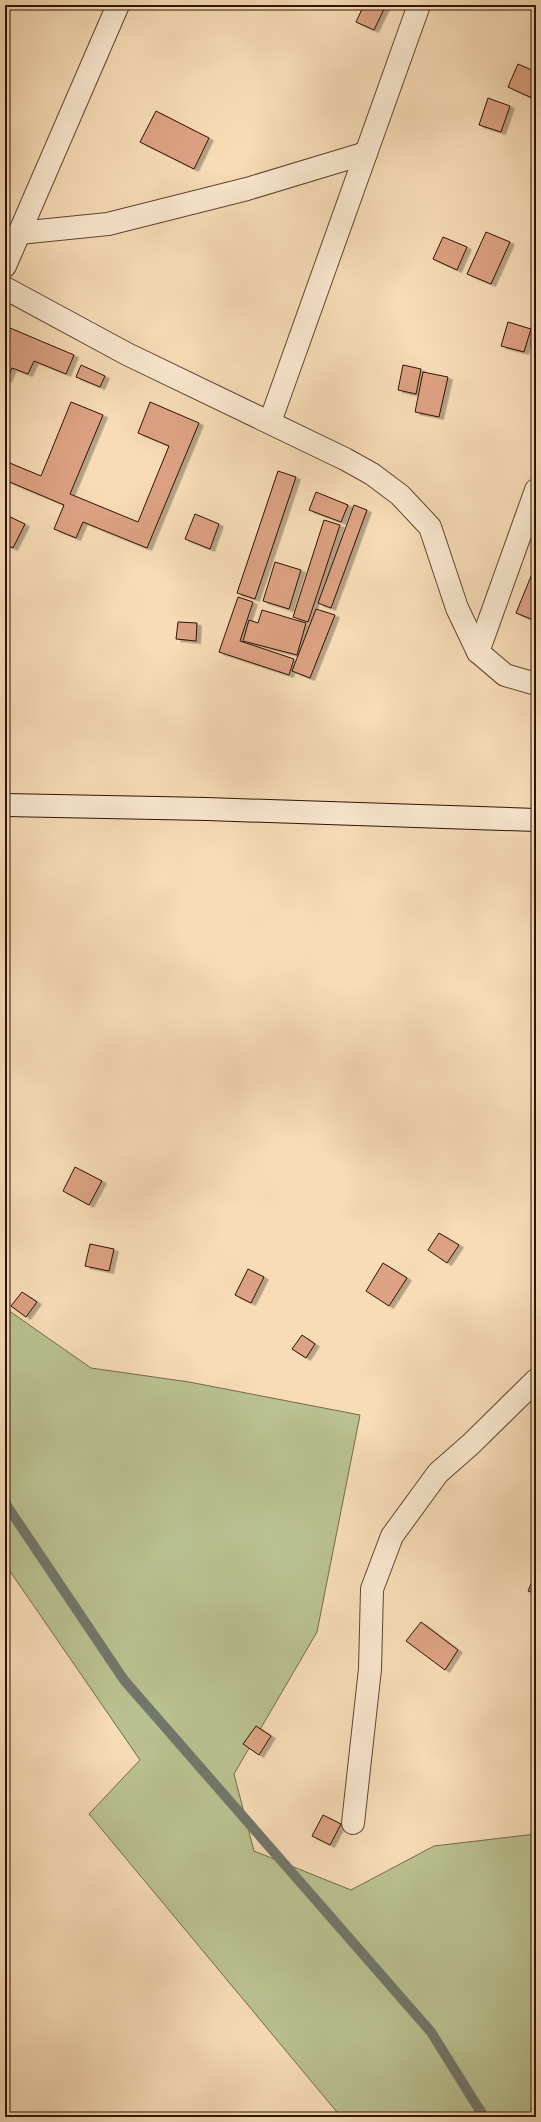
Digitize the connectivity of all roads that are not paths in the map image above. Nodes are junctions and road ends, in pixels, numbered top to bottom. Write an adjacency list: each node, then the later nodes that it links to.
1 (118, 5): 4 (street)
2 (419, 5): 3 (street)
3 (366, 153): 4 (street); 7 (street)
4 (19, 233): 5 (street)
5 (5, 266)
6 (5, 288): 7 (street)
7 (270, 422): 9 (street)
8 (536, 490): 9 (street)
9 (478, 652): 10 (street)
10 (536, 684)
11 (5, 805): 12 (street)
12 (536, 820)
13 (536, 1380): 14 (street)
14 (353, 1823)

